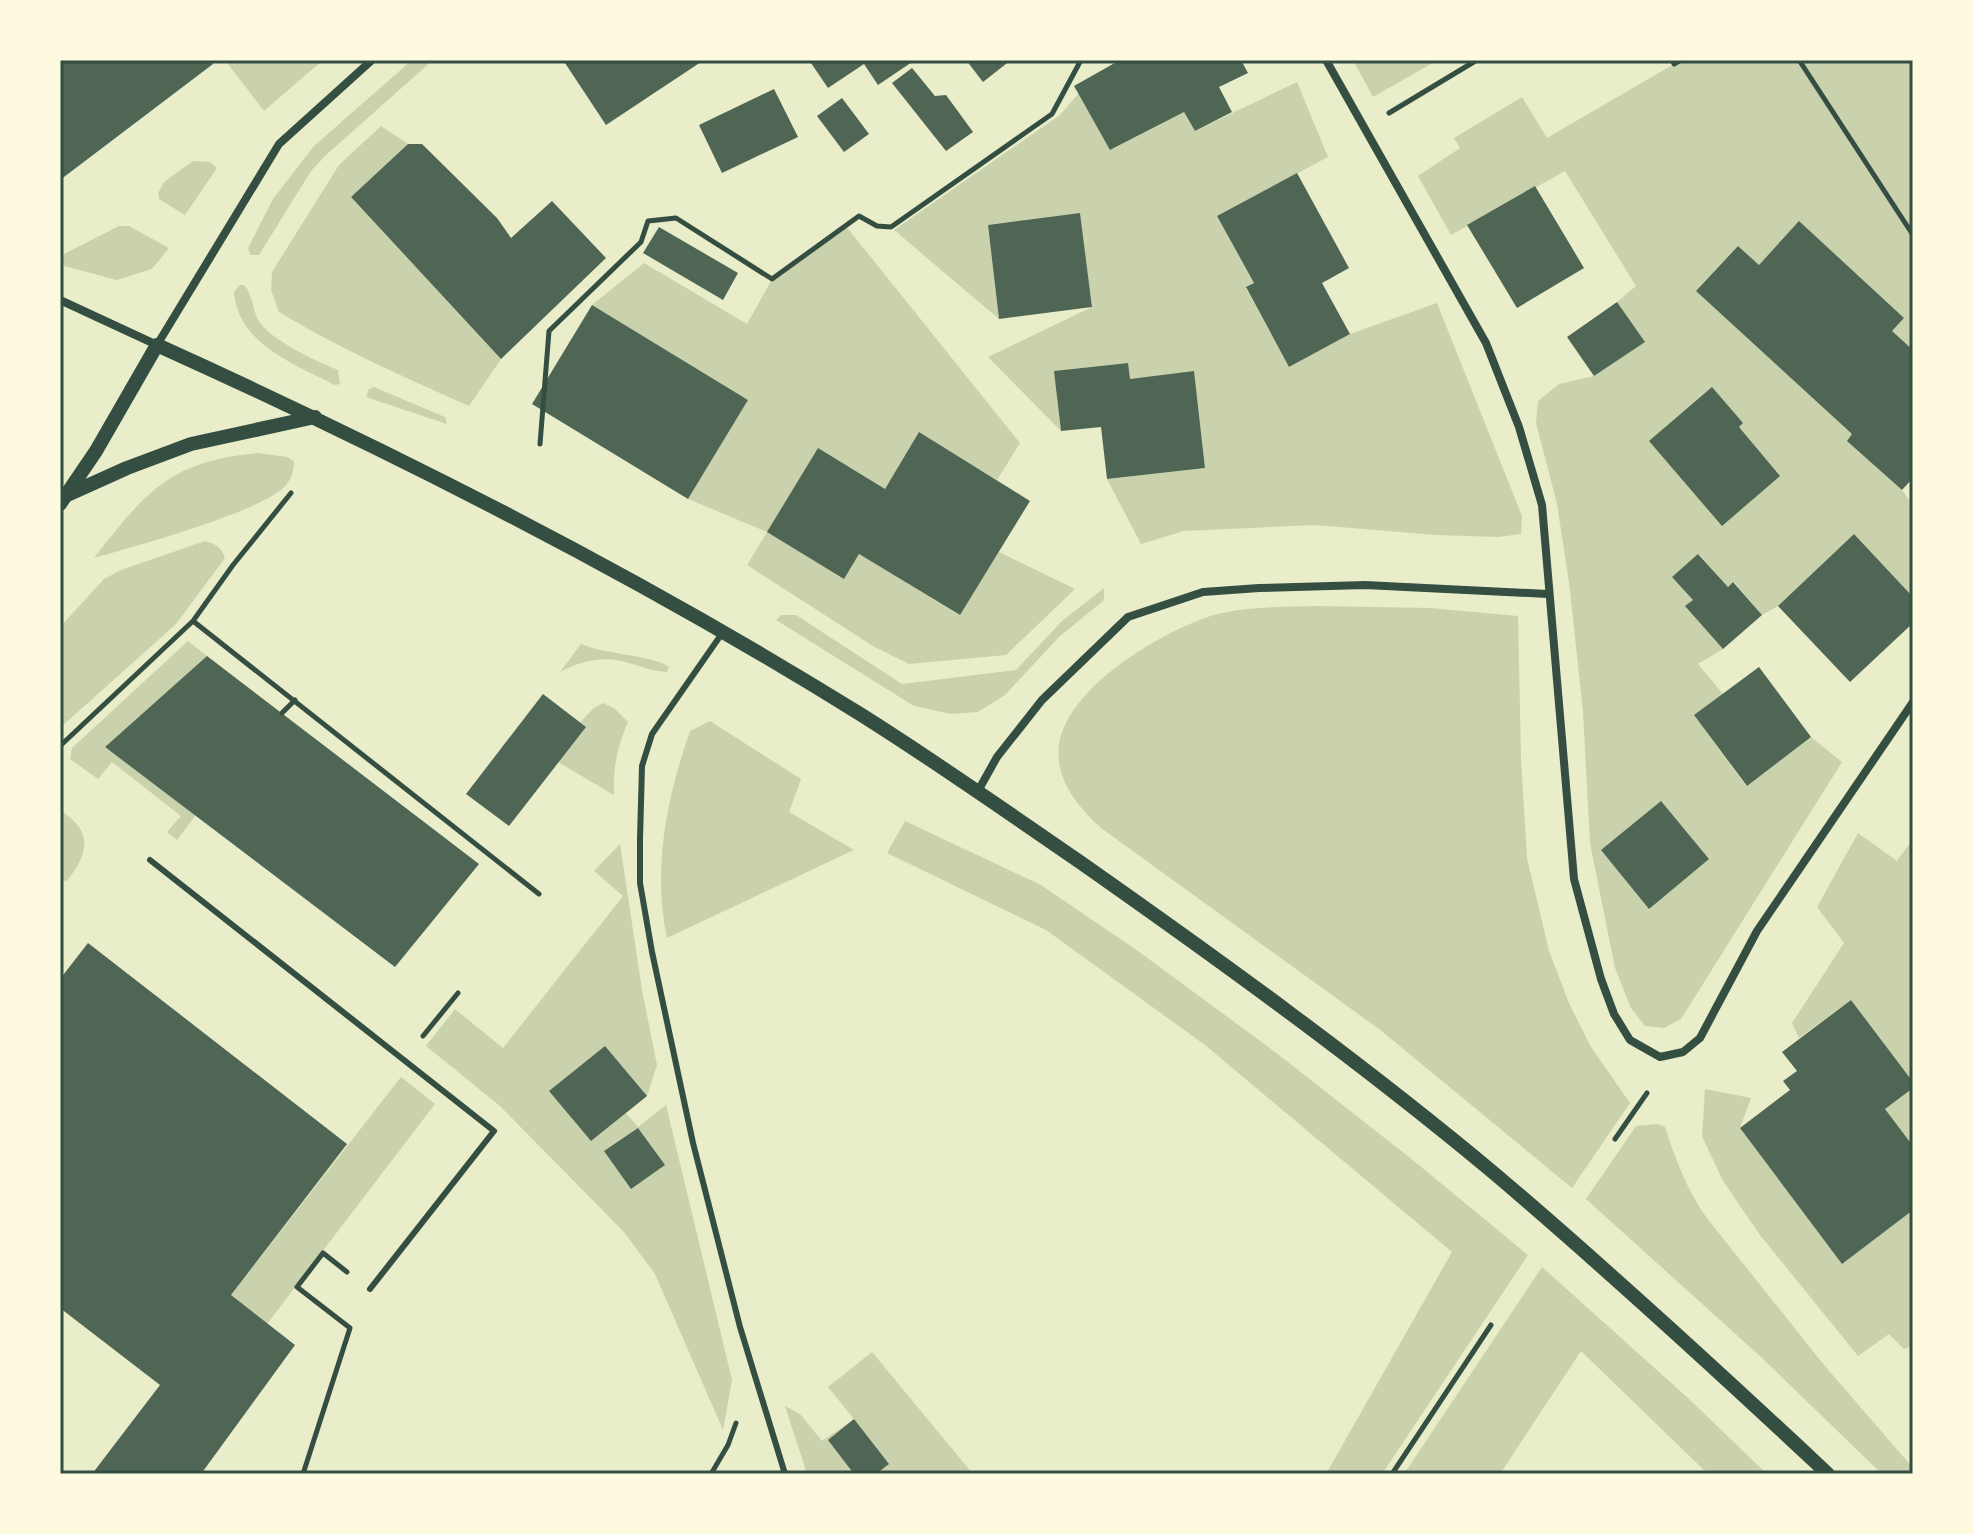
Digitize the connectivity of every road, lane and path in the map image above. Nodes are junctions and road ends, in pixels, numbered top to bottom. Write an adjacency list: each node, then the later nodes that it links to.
1 (372, 60): 11 (street)
2 (1081, 60): 13 (path)
3 (1326, 60): 8 (street)
4 (1477, 60): 8 (path)
5 (1672, 60): 6 (path)
6 (1681, 60)
7 (1799, 60): 9 (path)
8 (1365, 128): 16 (street)
9 (1913, 235)
10 (60, 300): 11 (street)
11 (157, 345): 12 (street); 15 (street)
12 (315, 417): 15 (street); 18 (street)
13 (540, 444)
14 (291, 493): 17 (path)
15 (63, 499)
16 (1548, 594): 20 (street); 23 (street)
17 (193, 621): 19 (path); 22 (path)
18 (723, 632): 23 (street); 35 (lane)
19 (295, 700): 21 (path); 25 (path)
20 (1913, 702)
21 (282, 713)
22 (60, 746)
23 (978, 791): 37 (street)
24 (150, 860): 27 (lane)
25 (539, 894)
26 (458, 993): 27 (path)
27 (404, 1059): 30 (lane)
28 (1647, 1093): 29 (path)
29 (1615, 1139)
30 (370, 1289): 33 (path)
31 (1491, 1325): 36 (path)
32 (728, 1445): 34 (path)
33 (303, 1474)
34 (711, 1474)
35 (785, 1474)
36 (1392, 1474)
37 (1828, 1474)

